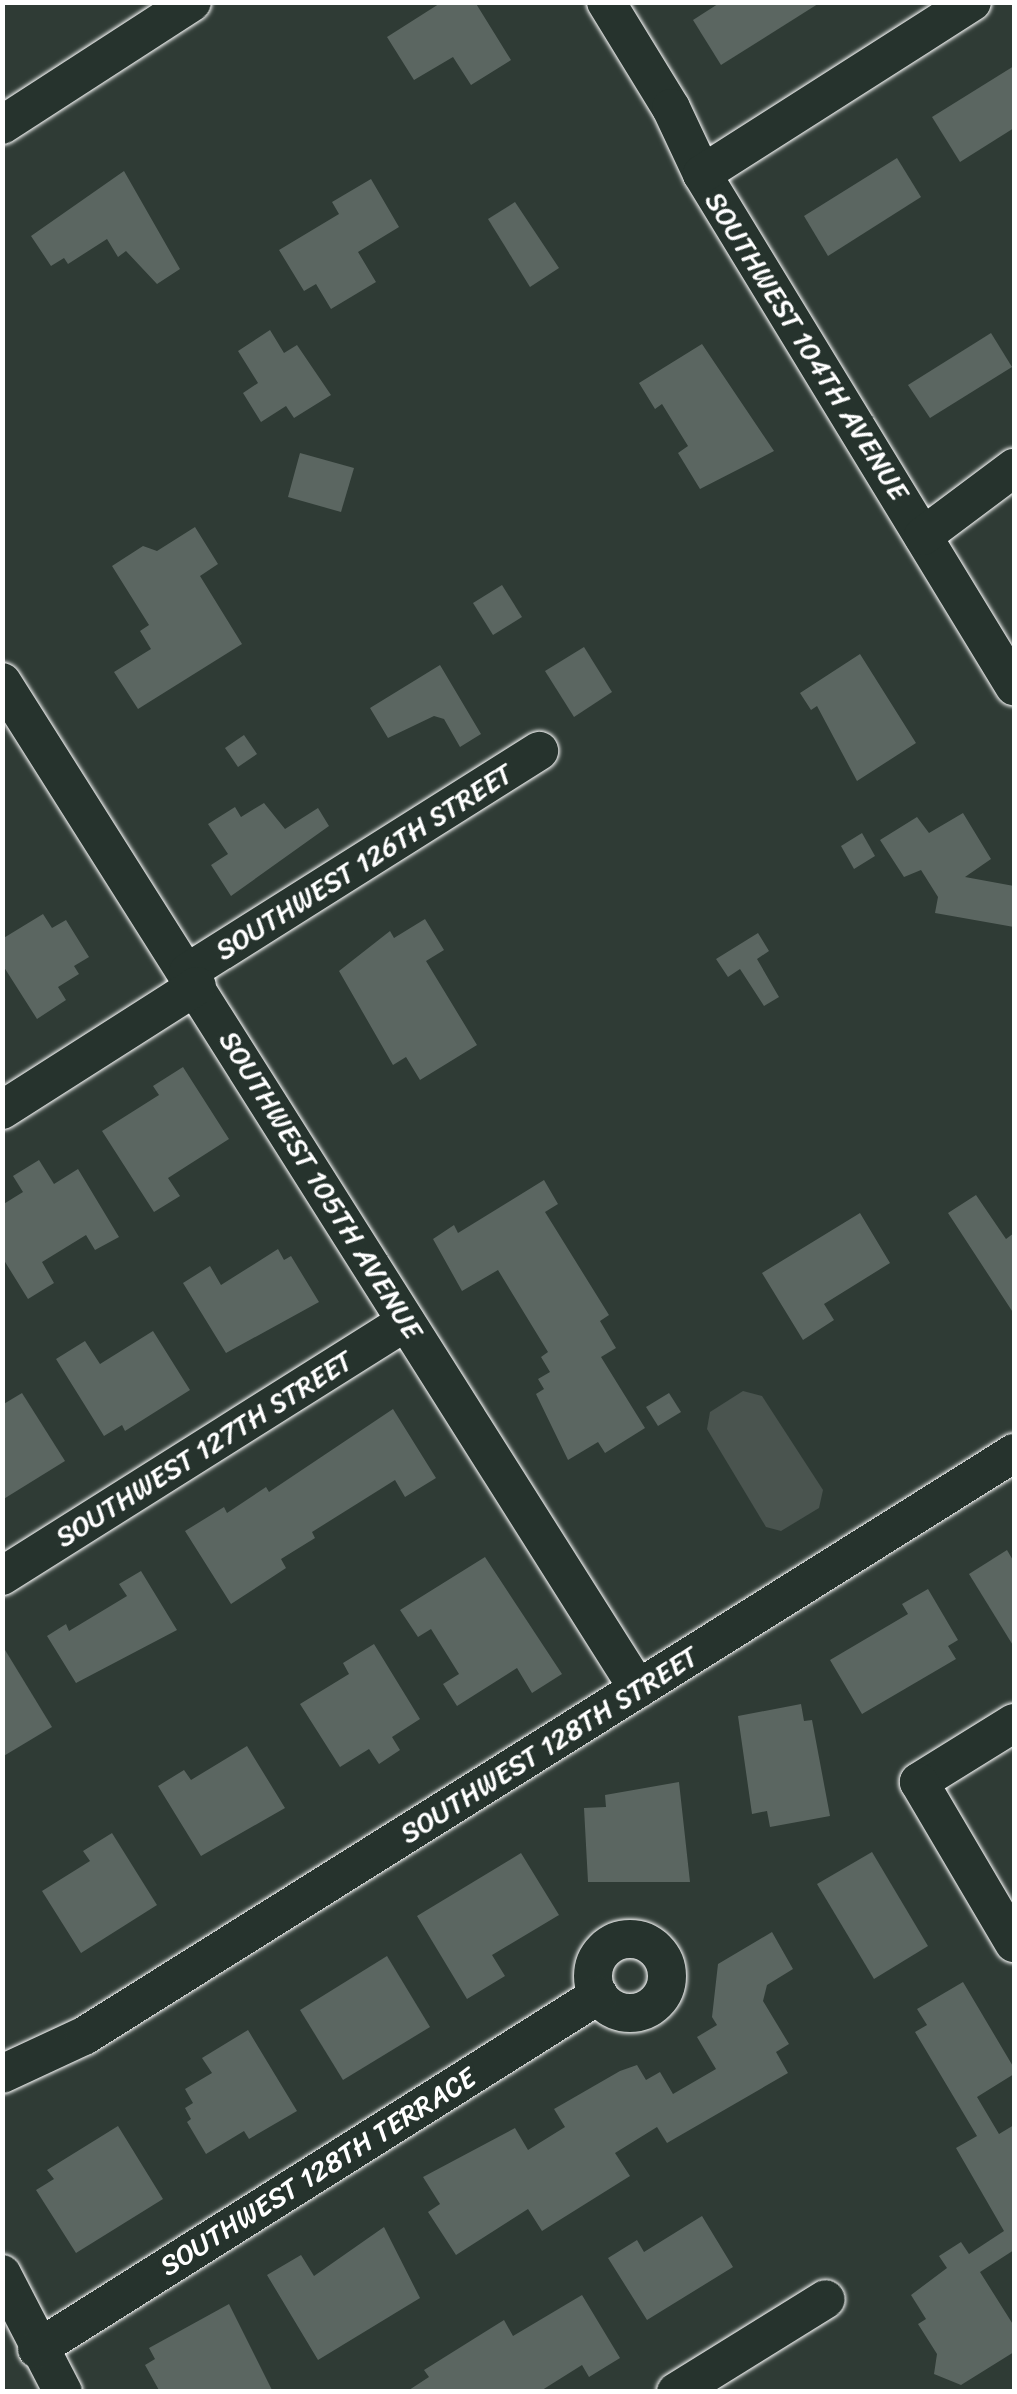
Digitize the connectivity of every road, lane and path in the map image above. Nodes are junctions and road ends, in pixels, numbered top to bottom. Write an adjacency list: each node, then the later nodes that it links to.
1 (192, 2): 4 (street)
2 (606, 2): 5 (street, SOUTHWEST 104TH AVENUE)
3 (972, 2): 5 (street)
4 (2, 125)
5 (702, 174): 7 (street, SOUTHWEST 104TH AVENUE)
6 (1014, 468): 7 (street)
7 (923, 536): 9 (street, SOUTHWEST 104TH AVENUE)
8 (2, 682): 11 (street, SOUTHWEST 105TH AVENUE)
9 (1014, 686)
10 (539, 751): 11 (street, SOUTHWEST 126TH STREET)
11 (193, 979): 12 (street, SOUTHWEST 126TH STREET); 13 (street, SOUTHWEST 105TH AVENUE)
12 (2, 1110)
13 (406, 1322): 15 (street, SOUTHWEST 127TH STREET); 16 (street, SOUTHWEST 105TH AVENUE)
14 (1014, 1453): 16 (street, SOUTHWEST 128TH STREET)
15 (2, 1576)
16 (638, 1689): 20 (street, SOUTHWEST 128TH STREET)
17 (1014, 1724): 18 (street)
18 (1014, 1943)
19 (599, 1995): 26 (street, SOUTHWEST 128TH TERRACE)
20 (84, 2036): 21 (street, SOUTHWEST 128TH STREET); 22 (street, SOUTHWEST 128TH STREET)
21 (2, 2074)
22 (2, 2102)
23 (2, 2274): 26 (street)
24 (826, 2298): 28 (street)
25 (2, 2317): 26 (street)
26 (37, 2349): 27 (street)
27 (63, 2392)
28 (676, 2392)

